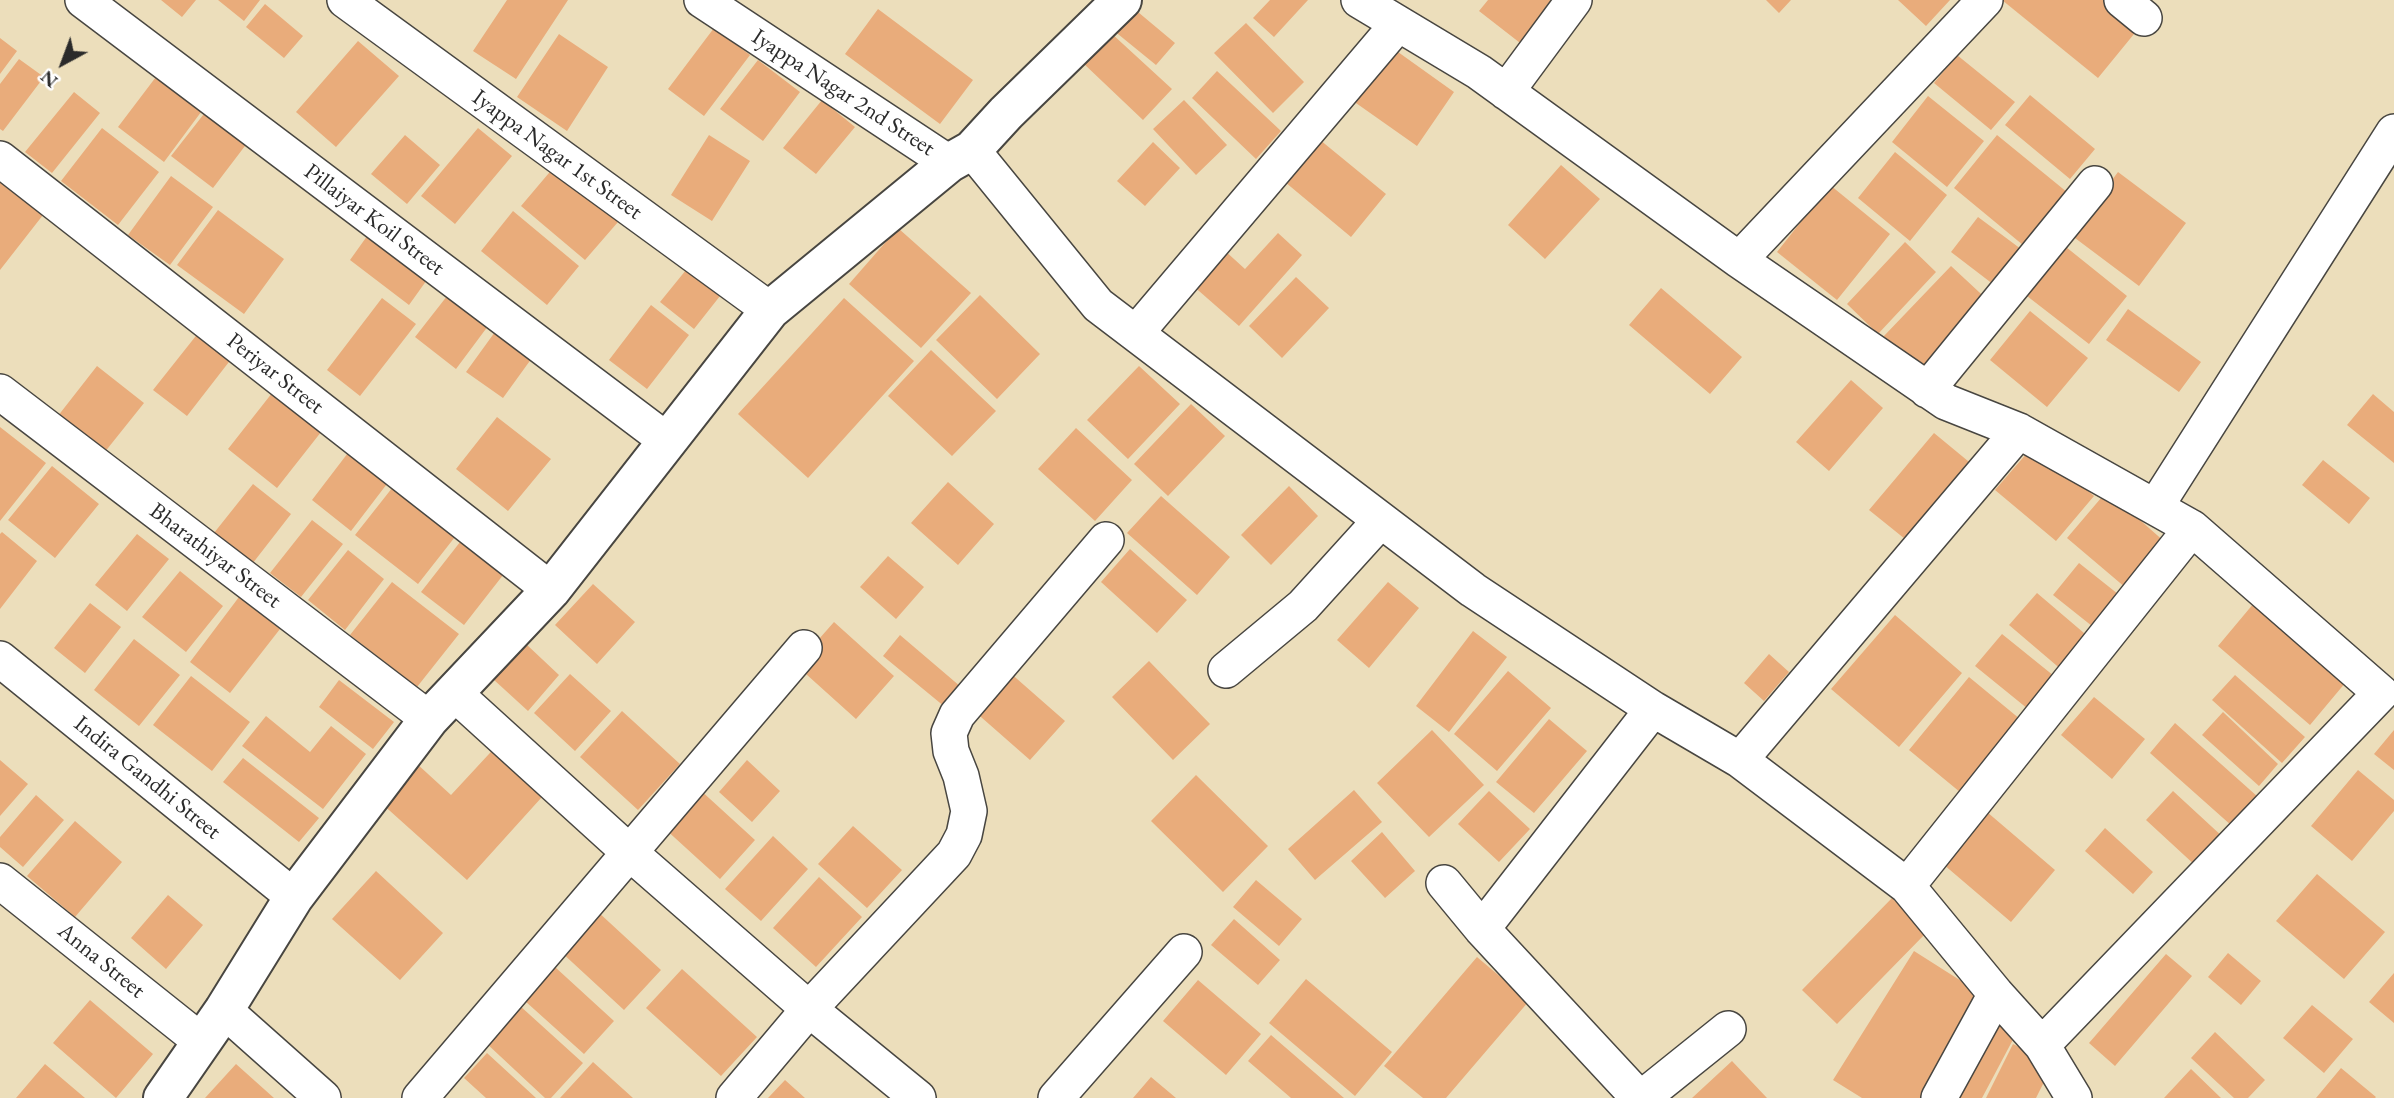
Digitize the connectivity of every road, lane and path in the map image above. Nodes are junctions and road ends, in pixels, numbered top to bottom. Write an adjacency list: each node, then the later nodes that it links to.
1 (82, 0): 20 (street, Pillaiyar Koil Street)
2 (345, 0): 15 (street, Iyappa Nagar 1st Street)
3 (702, 0): 11 (street, Iyappa Nagar 2nd Street)
4 (1122, 0): 11 (street)
5 (1359, 0): 8 (street)
6 (1574, 0): 9 (street)
7 (1985, 0): 14 (street)
8 (1398, 24): 9 (street); 16 (street)
9 (1506, 92): 14 (street)
10 (2394, 132): 21 (street)
11 (961, 157): 15 (street); 16 (street, Iyappa Nagar 2nd Street)
12 (0, 159): 25 (street, Periyar Street)
13 (2095, 184): 17 (street)
14 (1739, 260): 17 (street)
15 (770, 310): 20 (street)
16 (1136, 333): 22 (street, Iyappa Nagar 2nd Street)
17 (1927, 390): 19 (street)
18 (0, 392): 29 (street, Bharathiyar Street)
19 (2019, 431): 21 (street); 31 (street)
20 (666, 440): 25 (street)
21 (2156, 506): 23 (street)
22 (1381, 520): 28 (street); 30 (street, Iyappa Nagar 2nd Street)
23 (2192, 528): 35 (street); 44 (street)
24 (1106, 540): 40 (street)
25 (551, 590): 29 (street)
26 (804, 648): 32 (street)
27 (0, 659): 36 (street, Indira Gandhi Street)
28 (1226, 670)
29 (441, 706): 32 (street, Bharathiyar Street); 36 (street)
30 (1653, 709): 31 (street, Iyappa Nagar 2nd Street); 37 (street)
31 (1740, 760): 35 (street, Iyappa Nagar 2nd Street)
32 (629, 852): 40 (street, Bharathiyar Street); 47 (street)
33 (0, 881): 43 (street, Anna Street)
34 (1444, 883): 37 (street)
35 (1907, 886): 39 (street, Iyappa Nagar 2nd Street)
36 (294, 897): 41 (street)
37 (1482, 929): 51 (street)
38 (1184, 952): 50 (street)
39 (1996, 994): 44 (street, Iyappa Nagar 2nd Street); 52 (street)
40 (809, 1009): 48 (street); 49 (street, Bharathiyar Street)
41 (223, 1010): 43 (street); 46 (street)
42 (1728, 1029): 51 (street)
43 (202, 1042): 45 (street)
44 (2042, 1045): 53 (street, Iyappa Nagar 2nd Street)
45 (163, 1098)
46 (323, 1098)
47 (420, 1098)
48 (734, 1098)
49 (918, 1098)
50 (1056, 1098)
51 (1641, 1098)
52 (1938, 1098)
53 (2074, 1098)

